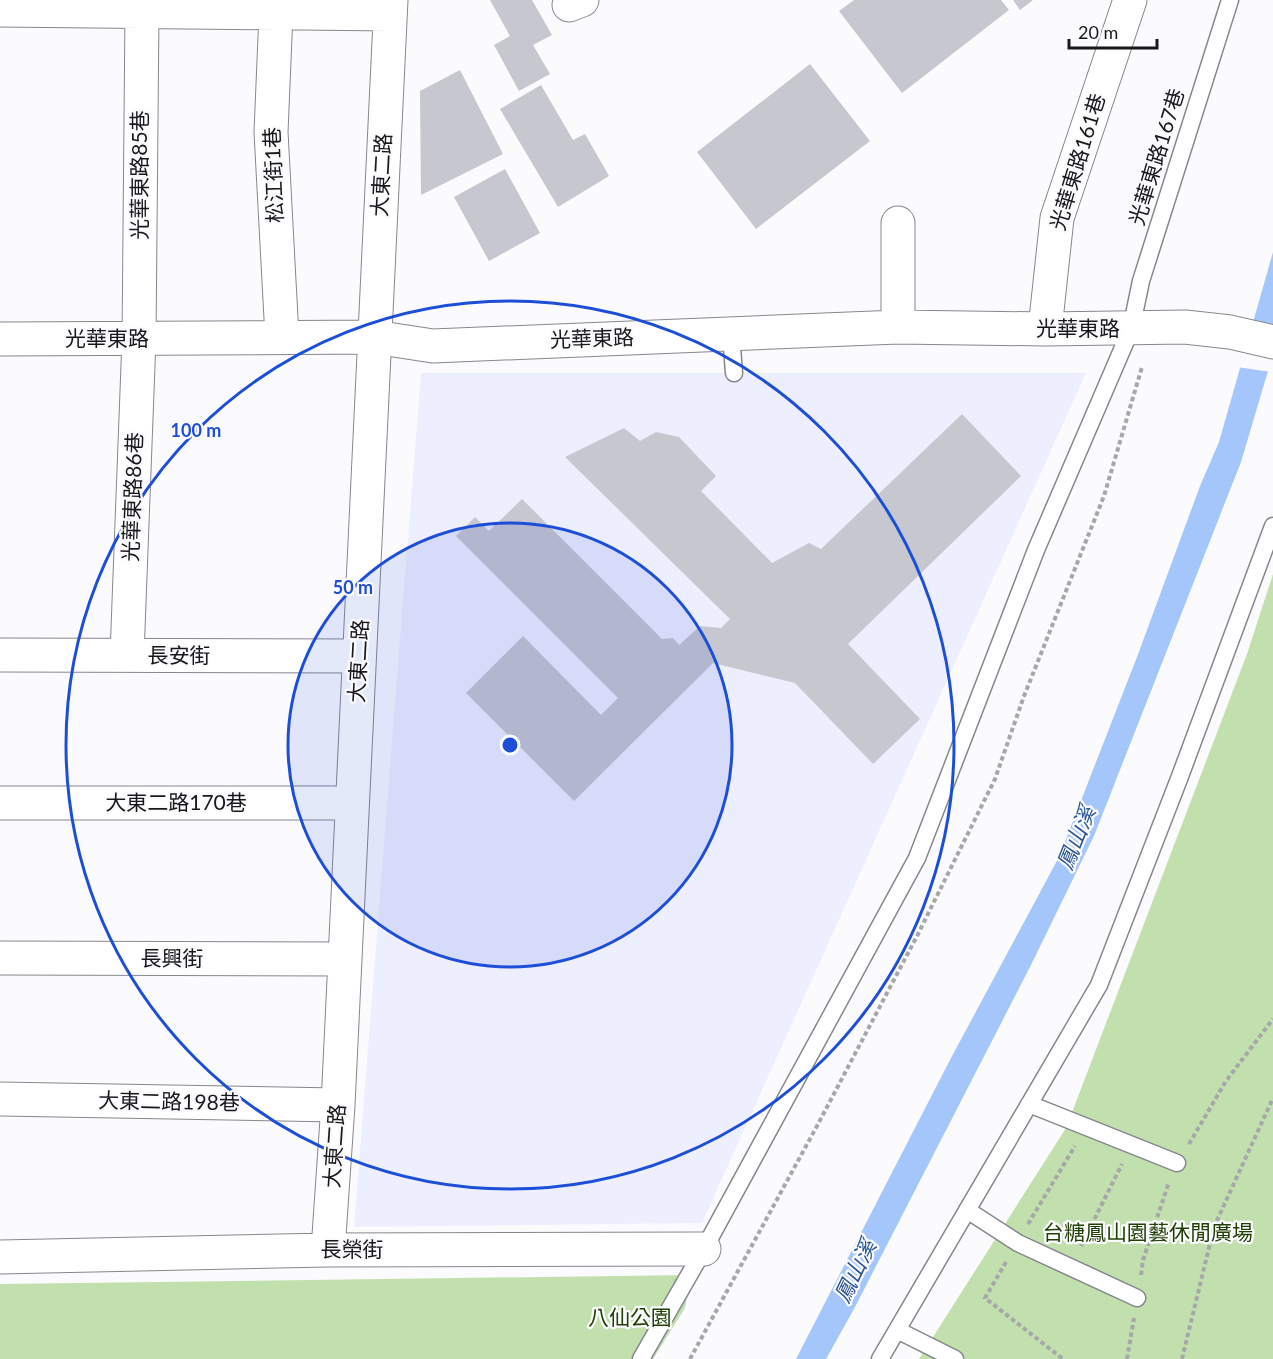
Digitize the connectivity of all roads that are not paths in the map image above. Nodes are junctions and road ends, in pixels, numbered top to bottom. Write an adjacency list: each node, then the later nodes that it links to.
1 (1130, 0): 9 (street, 光華東路161巷)
2 (1230, 0): 10 (lane, 光華東路167巷)
3 (390, 7): 6 (street); 12 (street, 大東二路)
4 (0, 10): 5 (street)
5 (142, 12): 6 (street); 15 (street, 光華東路85巷)
6 (276, 13): 13 (street, 松江街1巷)
7 (898, 223): 8 (street)
8 (898, 327): 9 (street, 光華東路); 11 (street, 光華東路)
9 (1045, 329): 10 (street, 光華東路)
10 (1131, 329): 16 (street, 光華東路); 31 (lane, 光華東路167巷)
11 (731, 334): 12 (street, 光華東路); 17 (lane)
12 (374, 336): 13 (street, 光華東路); 21 (street, 大東二路)
13 (282, 338): 15 (street, 光華東路)
14 (0, 339): 15 (street, 光華東路)
15 (139, 339): 20 (street, 光華東路86巷)
16 (1273, 342)
17 (734, 373)
18 (1273, 526): 27 (lane)
19 (0, 655): 20 (street, 長安街)
20 (127, 655): 21 (street, 長安街)
21 (359, 656): 23 (street, 大東二路)
22 (0, 803): 23 (street, 大東二路170巷)
23 (352, 803): 25 (street, 大東二路)
24 (0, 958): 25 (street, 長興街)
25 (345, 959): 28 (street, 大東二路)
26 (0, 1099): 28 (street, 大東二路198巷)
27 (1029, 1104): 29 (lane); 30 (lane)
28 (338, 1105): 32 (street, 大東二路)
29 (1177, 1163)
30 (967, 1210): 34 (lane); 35 (lane)
31 (704, 1249): 32 (street, 長榮街); 36 (lane, 光華東路167巷)
32 (328, 1250): 33 (street, 長榮街)
33 (0, 1257)
34 (1137, 1298)
35 (897, 1330): 37 (lane); 38 (lane)
36 (641, 1359)
37 (880, 1359)
38 (955, 1359)

